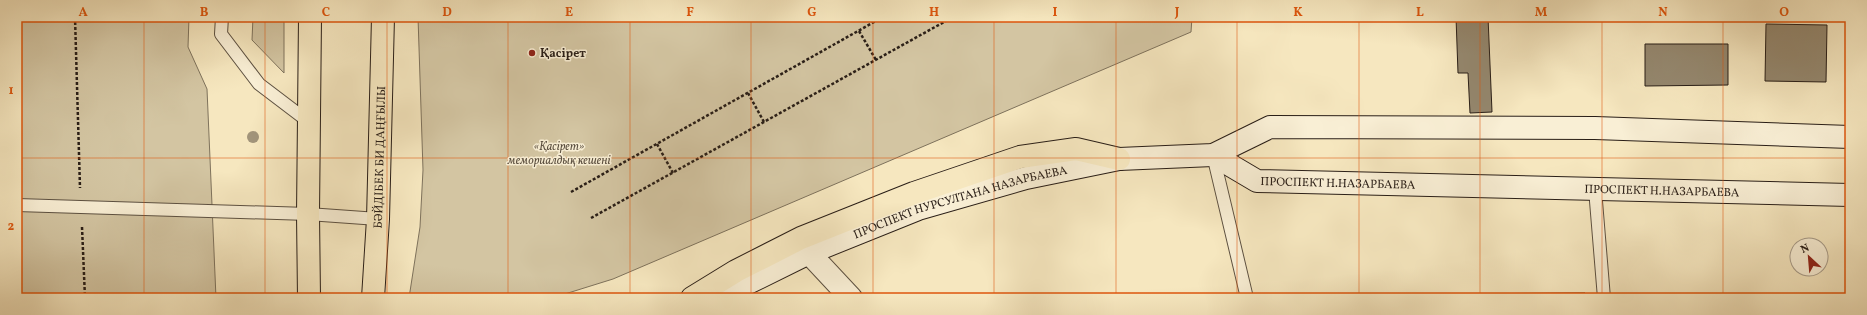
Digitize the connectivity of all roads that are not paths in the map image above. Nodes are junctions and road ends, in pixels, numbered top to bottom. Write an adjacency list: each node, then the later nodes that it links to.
1 (222, 17): 4 (lane)
2 (310, 17): 4 (main road)
3 (383, 17): 12 (main road, БӘЙДІБЕК БИ ДАҢҒЫЛЫ)
4 (309, 122): 11 (main road)
5 (1850, 137): 6 (main road)
6 (1212, 155): 7 (main road, ПРОСПЕКТ НУРСУЛТАНА НАЗАРБАЕВА); 8 (main road, ПРОСПЕКТ Н.НАЗАРБАЕВА); 19 (lane)
7 (1119, 159): 13 (main road, ПРОСПЕКТ НУРСУЛТАНА НАЗАРБАЕВА); 16 (main road)
8 (1595, 189): 9 (main road, ПРОСПЕКТ Н.НАЗАРБАЕВА); 20 (lane)
9 (1850, 195)
10 (17, 205): 11 (lane)
11 (308, 214): 12 (lane); 14 (main road)
12 (378, 219): 15 (main road, БӘЙДІБЕК БИ ДАҢҒЫЛЫ)
13 (809, 254): 17 (main road, ПРОСПЕКТ НУРСУЛТАНА НАЗАРБАЕВА); 18 (main road)
14 (310, 298)
15 (373, 298)
16 (692, 298)
17 (722, 298)
18 (852, 298)
19 (1247, 298)
20 (1604, 298)

